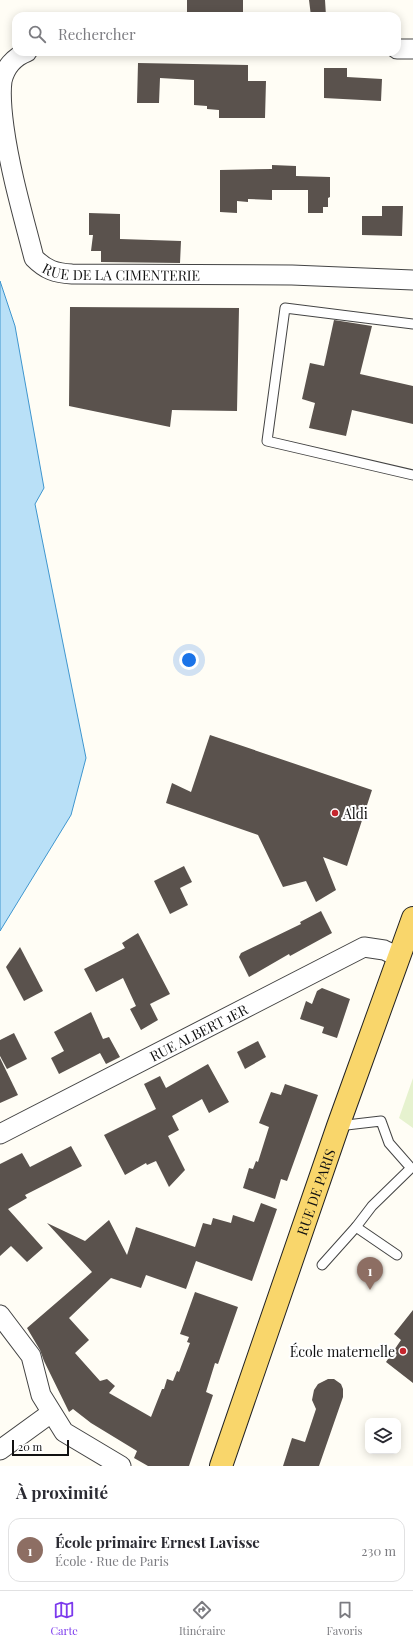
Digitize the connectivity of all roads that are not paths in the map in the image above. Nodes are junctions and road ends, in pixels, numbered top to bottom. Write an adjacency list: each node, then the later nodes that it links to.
1 (401, 49): 2 (street)
2 (413, 49)
3 (18, 56): 4 (street, RUE DE LA CIMENTERIE)
4 (413, 280)
5 (413, 324): 6 (lane)
6 (413, 475)
7 (413, 918): 8 (main road, RUE DE PARIS)
8 (400, 957): 9 (main road, RUE DE PARIS); 10 (street, RUE ALBERT 1ER)
9 (338, 1126): 11 (lane); 19 (main road, RUE DE PARIS)
10 (0, 1134)
11 (412, 1169): 12 (lane)
12 (356, 1227): 13 (lane); 14 (lane)
13 (397, 1255)
14 (322, 1265)
15 (0, 1315): 16 (street)
16 (51, 1413): 17 (street); 18 (street)
17 (0, 1450)
18 (121, 1466)
19 (221, 1466)

